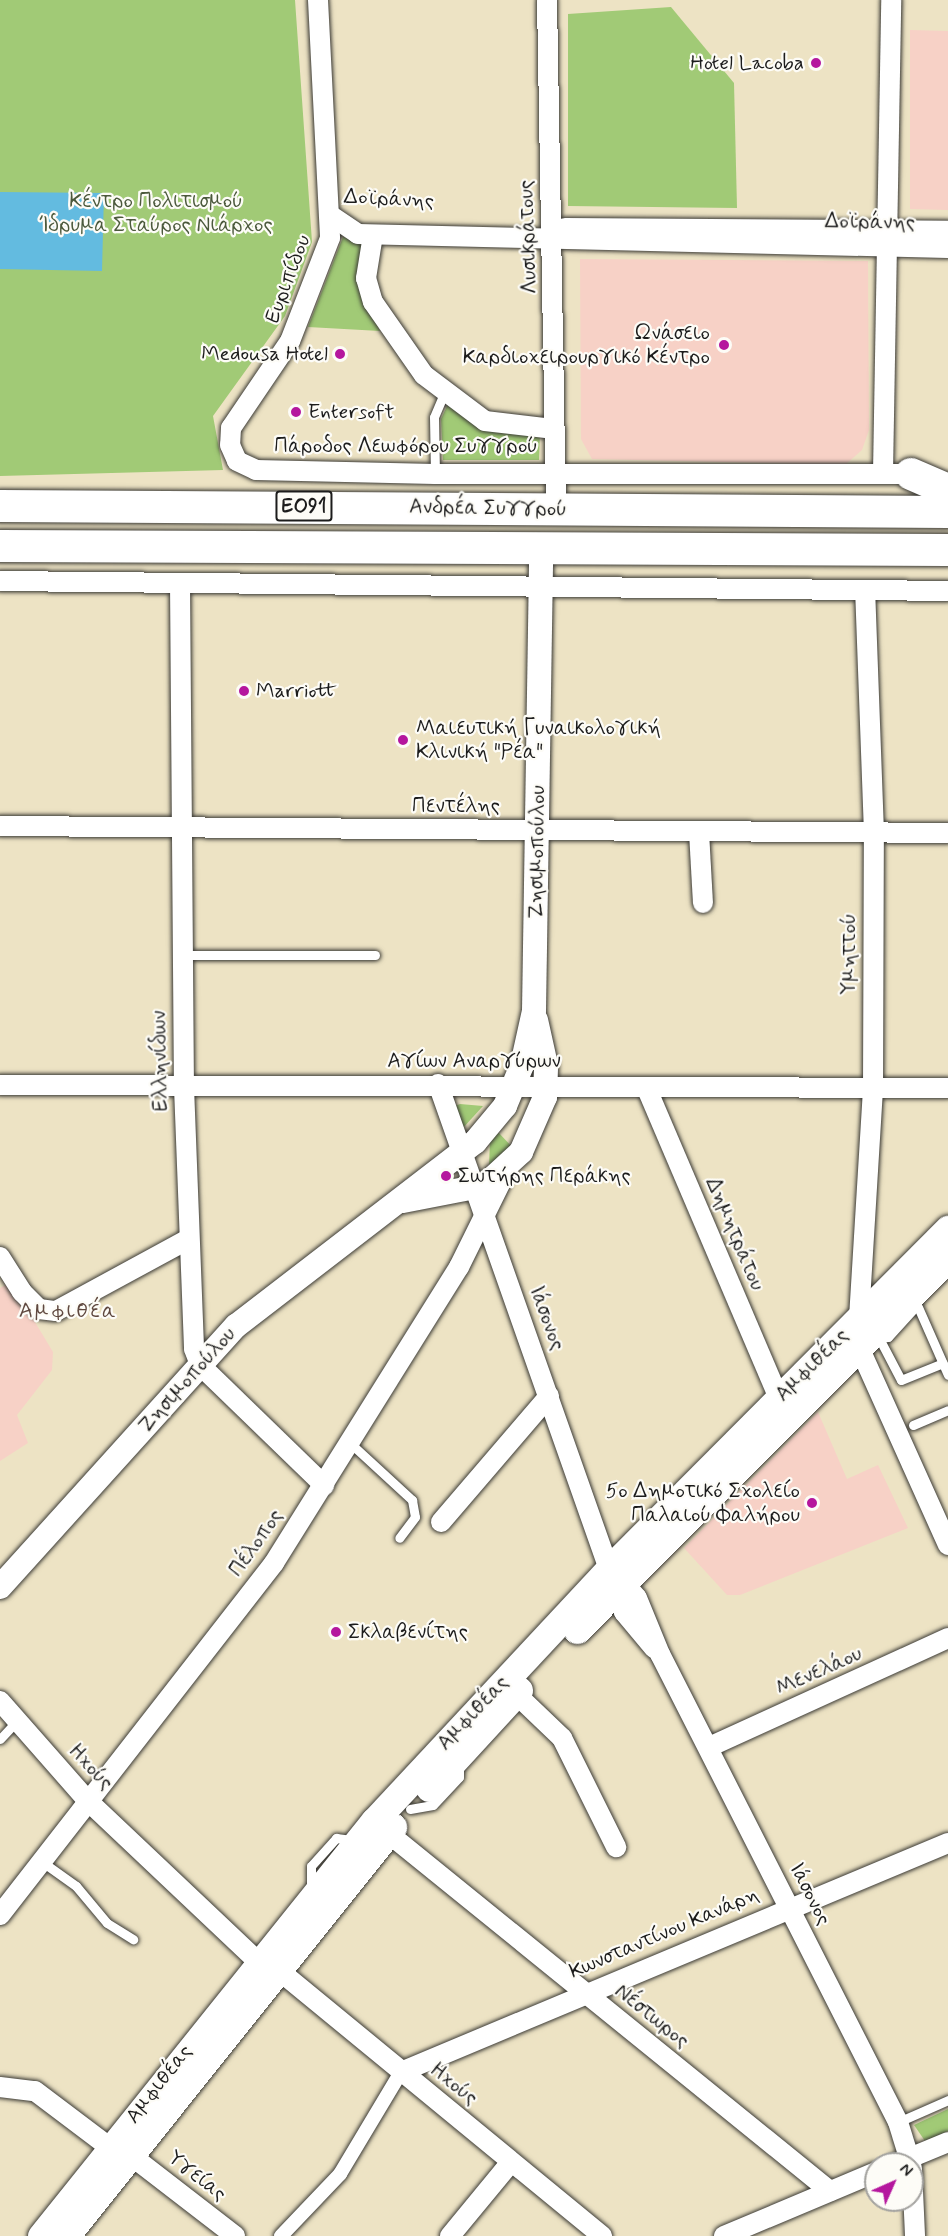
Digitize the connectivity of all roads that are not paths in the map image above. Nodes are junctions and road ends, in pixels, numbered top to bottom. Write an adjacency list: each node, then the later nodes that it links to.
1 (318, 0): 4 (street, Ευριπίδου)
2 (547, 0): 6 (street, Λυσικράτους)
3 (891, 0): 8 (street)
4 (333, 217): 6 (street, Δοϊράνης); 7 (street, Δοϊράνης); 12 (street, Ευριπίδου)
5 (948, 231): 8 (street, Δοϊράνης)
6 (554, 234): 7 (street, Δοϊράνης); 8 (street, Δοϊράνης); 11 (street, Λυσικράτους)
7 (374, 235): 10 (street)
8 (887, 239): 9 (street, Δοϊράνης); 15 (street)
9 (948, 248)
10 (444, 394): 11 (street); 14 (lane)
11 (553, 429): 13 (street, Λυσικράτους)
12 (256, 470): 14 (street, Πάροδος Λεωφόρου Συγγρού)
13 (555, 470): 14 (street, Πάροδος Λεωφόρου Συγγρού); 15 (street, Ανδρέα Συγγρού); 19 (street, Λυσικράτους)
14 (435, 474)
15 (897, 474): 16 (street, Ανδρέα Συγγρού); 17 (highway)
16 (948, 474)
17 (948, 490)
18 (9, 503): 19 (highway, Ανδρέα Συγγρού / ΕΟ91)
19 (556, 508): 20 (highway, Ανδρέα Συγγρού / ΕΟ91)
20 (948, 512)
21 (0, 546): 22 (highway)
22 (44, 548): 23 (highway, Ανδρέα Συγγρού / ΕΟ91); 25 (highway, ΕΟ91)
23 (541, 549): 24 (highway, Ανδρέα Συγγρού / ΕΟ91); 28 (street, Ζησιμοπούλου)
24 (948, 550)
25 (0, 552)
26 (0, 581): 27 (street)
27 (180, 582): 28 (street); 32 (street, Ελληνίδων)
28 (542, 584): 29 (street); 33 (street, Ζησιμοπούλου)
29 (865, 590): 30 (street); 35 (street, Υμηττού)
30 (948, 591)
31 (0, 826): 32 (street, Πεντέλης)
32 (180, 829): 33 (street, Πεντέλης); 38 (street, Ελληνίδων)
33 (537, 831): 34 (street, Πεντέλης); 40 (street, Ζησιμοπούλου)
34 (699, 832): 35 (street, Πεντέλης); 37 (street)
35 (874, 833): 36 (street, Πεντέλης); 46 (street, Υμηττού)
36 (948, 833)
37 (703, 903)
38 (183, 955): 39 (lane); 45 (street, Ελληνίδων)
39 (375, 955)
40 (534, 1011): 41 (street, Ζησιμοπούλου); 44 (street, Ζησιμοπούλου)
41 (516, 1083): 43 (street, Αγίων Αναργύρων); 44 (street, Αγίων Αναργύρων); 49 (street, Ζησιμοπούλου)
42 (0, 1084): 45 (street, Αγίων Αναργύρων)
43 (438, 1084): 45 (street, Αγίων Αναργύρων); 49 (street, Ιάσονος)
44 (545, 1084): 48 (street, Αγίων Αναργύρων); 50 (street, Ζησιμοπούλου)
45 (184, 1087): 55 (street, Ελληνίδων)
46 (873, 1088): 47 (street, Αγίων Αναργύρων); 48 (street, Αγίων Αναργύρων); 61 (street, Υμηττού)
47 (948, 1088)
48 (647, 1089): 66 (street, Δημητράτου)
49 (462, 1152): 51 (street, Ιάσονος); 52 (street, Ζησιμοπούλου)
50 (507, 1170): 51 (street, Ζησιμοπούλου); 53 (street, Πέλοπος)
51 (475, 1188): 52 (street, Ζησιμοπούλου); 53 (street, Ιάσονος)
52 (401, 1201): 63 (street, Ζησιμοπούλου)
53 (486, 1218): 57 (street, Πέλοπος); 59 (street, Ιάσονος)
54 (948, 1229): 61 (main road, Αμφιθέας)
55 (187, 1240): 56 (street); 63 (street, Ελληνίδων)
56 (0, 1257)
57 (464, 1257): 59 (street); 69 (street, Πέλοπος)
58 (948, 1258): 60 (main road, Αμφιθέας)
59 (504, 1271): 65 (street, Ιάσονος)
60 (915, 1301): 61 (main road, Αμφιθέας); 62 (lane)
61 (867, 1335): 62 (lane); 66 (main road, Αμφιθέας); 72 (street); 74 (main road, Αμφιθέας)
62 (943, 1363): 64 (lane)
63 (200, 1365): 70 (street); 75 (street, Ζησιμοπούλου)
64 (948, 1375)
65 (549, 1396): 71 (street); 74 (street, Ιάσονος)
66 (778, 1399): 74 (main road, Αμφιθέας)
67 (948, 1410): 68 (lane)
68 (913, 1425)
69 (349, 1442): 70 (street, Πέλοπος); 73 (lane)
70 (324, 1485): 82 (street, Πέλοπος)
71 (441, 1522)
72 (946, 1534)
73 (399, 1538)
74 (617, 1580): 77 (main road, Αμφιθέας); 81 (street, Ιάσονος); 90 (main road, Αμφιθέας)
75 (0, 1587)
76 (948, 1638): 81 (street, Μενελάου)
77 (516, 1694): 83 (main road, Αμφιθέας); 85 (street)
78 (0, 1701): 79 (street, Ηχούς)
79 (17, 1721): 80 (lane); 82 (street, Ηχούς)
80 (0, 1739)
81 (709, 1747): 87 (street, Ιάσονος)
82 (87, 1800): 86 (street, Πέλοπος); 90 (street, Ηχούς)
83 (388, 1833): 90 (main road, Αμφιθέας); 91 (street, Νέστωρος)
84 (948, 1843): 87 (street, Κωνσταντίνου Κανάρη)
85 (616, 1847)
86 (41, 1861): 88 (street, Πέλοπος); 89 (lane)
87 (790, 1906): 91 (street, Κωνσταντίνου Κανάρη); 95 (street, Ιάσονος)
88 (0, 1915)
89 (133, 1939)
90 (266, 1964): 92 (street, Ηχούς); 97 (main road, Αμφιθέας)
91 (584, 1992): 92 (street, Κωνσταντίνου Κανάρη); 102 (street, Νέστωρος)
92 (401, 2072): 100 (street, Ηχούς); 107 (street)
93 (0, 2087): 97 (street, Υγείας)
94 (948, 2100): 95 (lane)
95 (898, 2122): 98 (street, Ιάσονος)
96 (948, 2142): 99 (street)
97 (119, 2150): 104 (main road, Αμφιθέας); 105 (main road, Αμφιθέας); 106 (street, Υγείας)
98 (904, 2152)
99 (924, 2155)
100 (512, 2162): 108 (street); 109 (street, Ηχούς)
101 (864, 2177): 102 (street)
102 (830, 2191): 110 (street)
103 (912, 2212): 111 (street, Ιάσονος)
104 (41, 2236)
105 (66, 2236)
106 (235, 2236)
107 (281, 2236)
108 (450, 2236)
109 (602, 2236)
110 (724, 2236)
111 (915, 2236)

